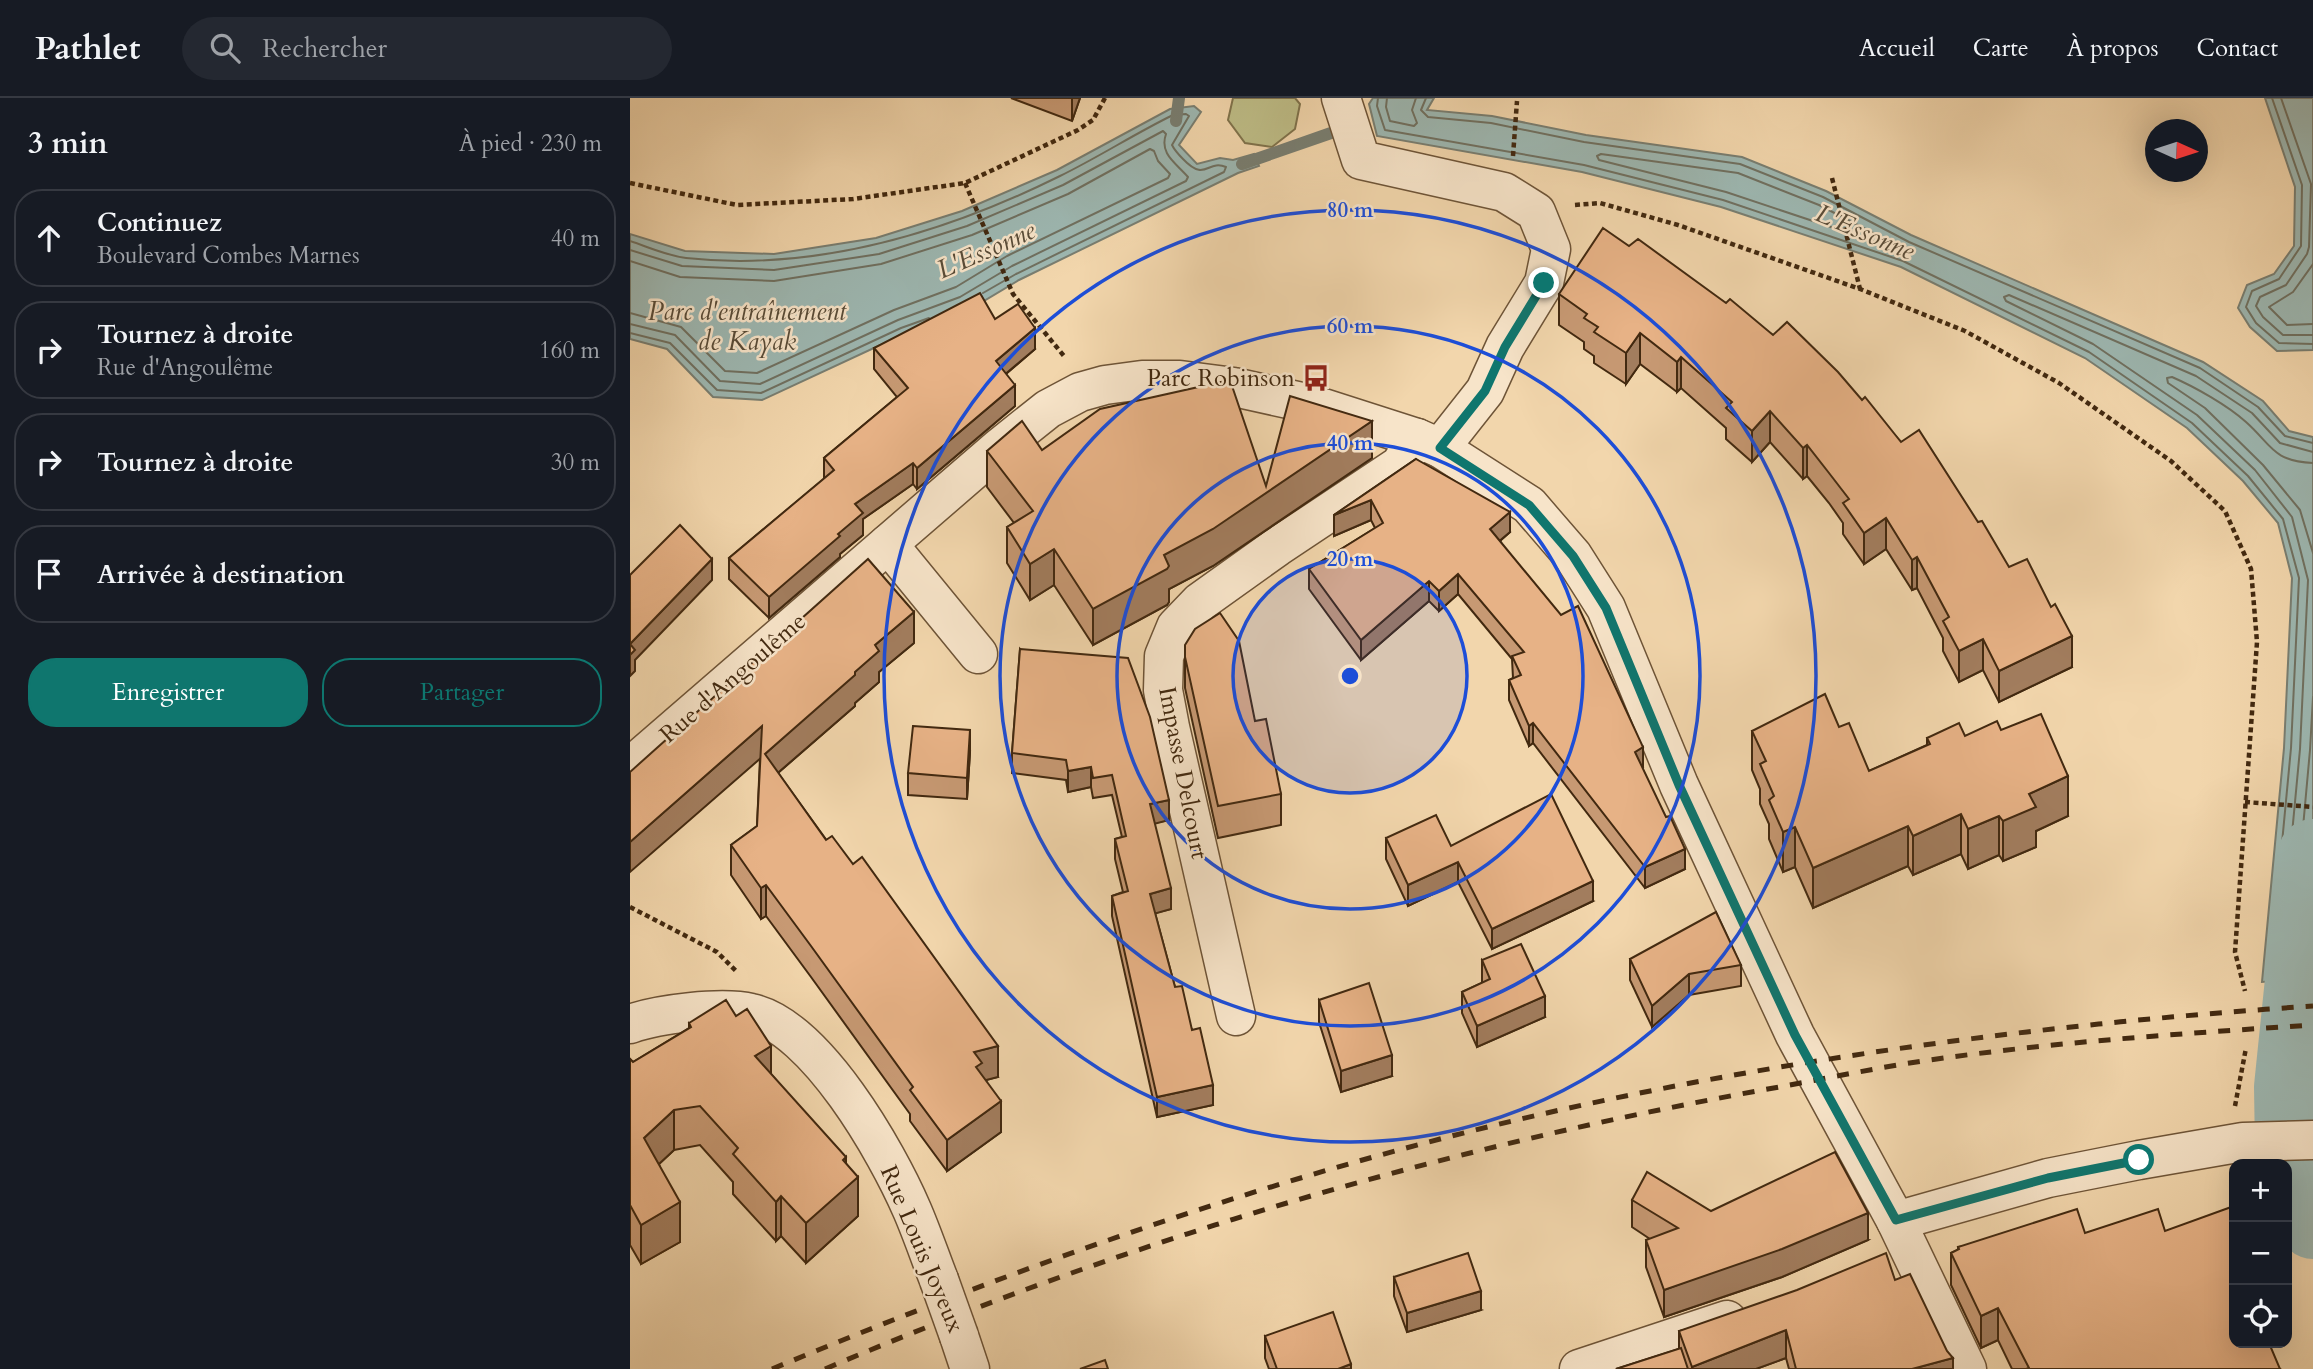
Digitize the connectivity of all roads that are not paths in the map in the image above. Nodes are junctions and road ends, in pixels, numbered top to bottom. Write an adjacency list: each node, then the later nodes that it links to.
1 (1347, 118): 2 (street, Impasse Delcourt)
2 (1429, 443): 3 (street, Rue d'Angoulême); 6 (street, Impasse Delcourt); 9 (street, Rue d'Angoulême)
3 (888, 544): 4 (street); 5 (street, Rue d'Angoulême)
4 (978, 654)
5 (630, 767)
6 (1236, 1016)
7 (630, 1024): 11 (street, Rue Louis Joyeux, bridge)
8 (2313, 1140): 9 (street)
9 (1894, 1243): 13 (street, Rue d'Angoulême)
10 (1755, 1310): 12 (street)
11 (965, 1352)
12 (1579, 1369)
13 (1967, 1369)

